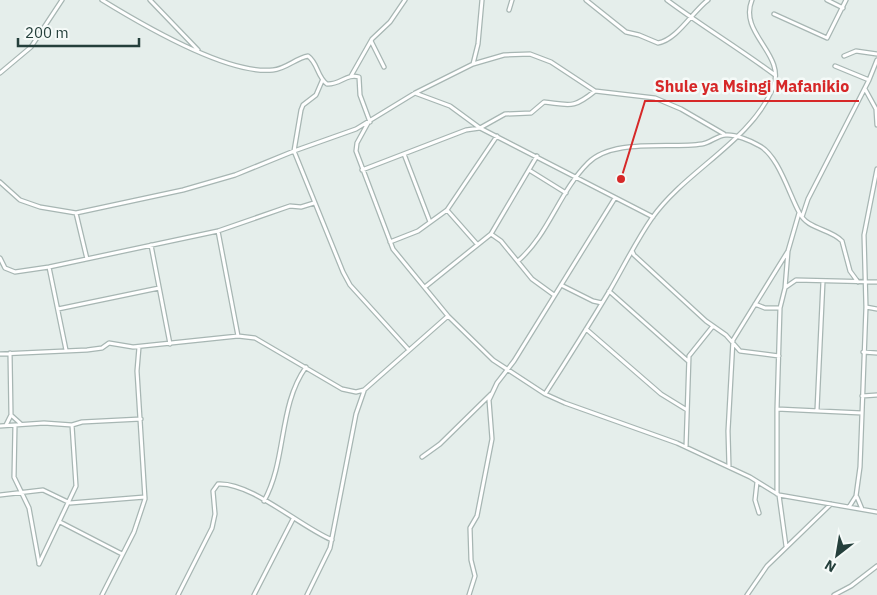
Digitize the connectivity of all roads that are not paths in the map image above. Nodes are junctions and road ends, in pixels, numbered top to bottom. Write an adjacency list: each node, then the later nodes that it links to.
1 (62, 0): 25 (street)
2 (102, 0): 18 (street)
3 (150, 0): 18 (street)
4 (406, 0): 17 (street)
5 (482, 0): 22 (street)
6 (512, 0): 14 (street)
7 (586, 0): 16 (street)
8 (667, 0): 16 (street)
9 (708, 0): 16 (street)
10 (752, 0): 27 (street)
11 (827, 0): 13 (street)
12 (846, 0): 13 (street)
13 (842, 8): 15 (street)
14 (509, 10)
15 (774, 14)
16 (690, 18): 27 (street)
17 (371, 41): 23 (street); 26 (street)
18 (198, 51): 29 (street)
19 (877, 54): 20 (street)
20 (844, 56)
21 (877, 60): 28 (street)
22 (473, 64): 31 (street); 32 (street)
23 (384, 66)
24 (835, 66): 28 (street)
25 (0, 72)
26 (350, 76): 29 (street); 33 (street)
27 (775, 76): 38 (street)
28 (869, 80): 30 (street)
29 (322, 81): 39 (street)
30 (865, 89): 34 (street); 54 (street)
31 (595, 91): 35 (street); 36 (street)
32 (415, 93): 33 (street); 35 (street)
33 (369, 122): 39 (street); 43 (street)
34 (877, 125)
35 (480, 128): 37 (street); 40 (street)
36 (725, 134): 38 (street); 45 (street)
37 (498, 136): 41 (street); 50 (street)
38 (736, 137): 52 (street); 53 (street)
39 (294, 151): 49 (street); 51 (street)
40 (404, 154): 43 (street); 55 (street)
41 (537, 156): 44 (street); 45 (street)
42 (877, 169): 69 (street)
43 (362, 170): 58 (street)
44 (529, 170): 47 (street); 57 (street)
45 (576, 178): 47 (street); 48 (street)
46 (0, 182): 51 (street)
47 (566, 193): 65 (street)
48 (615, 198): 53 (street); 71 (street)
49 (314, 203): 56 (street); 91 (street)
50 (447, 210): 55 (street); 59 (street)
51 (76, 213): 64 (street)
52 (799, 213): 54 (street); 62 (street)
53 (653, 217): 61 (street)
54 (802, 217): 68 (street)
55 (430, 222): 58 (street)
56 (218, 231): 60 (street); 86 (street)
57 (491, 234): 59 (street); 65 (street)
58 (390, 242): 72 (street)
59 (477, 244): 72 (street)
60 (151, 245): 64 (street); 73 (street)
61 (632, 250): 75 (street); 84 (street)
62 (788, 251): 74 (street); 78 (street)
63 (0, 258): 66 (street)
64 (87, 259): 66 (street)
65 (518, 261): 76 (street)
66 (49, 267): 81 (street)
67 (822, 281): 68 (street); 74 (street); 109 (street)
68 (858, 282): 69 (street)
69 (864, 282): 70 (street); 79 (street)
70 (877, 282)
71 (561, 285): 76 (street); 77 (street)
72 (425, 287): 83 (street)
73 (159, 288): 81 (street); 87 (street)
74 (785, 288): 80 (street)
75 (609, 291): 77 (street); 99 (street)
76 (554, 295): 101 (street)
77 (602, 303): 85 (street)
78 (755, 304): 80 (street); 88 (street)
79 (866, 307): 82 (street); 93 (street)
80 (780, 308): 98 (street)
81 (58, 309): 90 (street)
82 (877, 309)
83 (448, 316): 91 (street); 101 (street)
84 (713, 326): 88 (street); 99 (street)
85 (586, 329): 104 (street); 108 (street)
86 (238, 336): 87 (street); 100 (street)
87 (170, 344): 89 (street)
88 (732, 344): 92 (street); 96 (street)
89 (139, 347): 90 (street); 112 (street)
90 (66, 350): 95 (street)
91 (409, 350): 102 (street)
92 (740, 351): 96 (street); 98 (street)
93 (863, 352): 94 (street); 106 (street)
94 (877, 352)
95 (10, 353): 97 (street); 111 (street)
96 (733, 353): 120 (street)
97 (0, 354)
98 (779, 356): 107 (street)
99 (688, 361): 108 (street)
100 (306, 367): 102 (street); 127 (street)
101 (507, 369): 103 (street); 104 (street)
102 (364, 390): 136 (street)
103 (491, 393): 119 (street); 146 (street)
104 (545, 394): 118 (street)
105 (877, 395): 106 (street)
106 (862, 396): 110 (street)
107 (776, 409): 109 (street); 124 (street)
108 (687, 410): 118 (street)
109 (817, 410): 110 (street)
110 (862, 413): 125 (street)
111 (11, 415): 113 (street); 115 (street)
112 (141, 419): 114 (street); 126 (street)
113 (21, 424): 114 (street); 116 (street)
114 (72, 424): 128 (street)
115 (6, 425): 116 (street); 117 (street)
116 (15, 425): 122 (street)
117 (0, 426)
118 (686, 446): 120 (street)
119 (422, 457)
120 (729, 467): 121 (street)
121 (757, 482): 124 (street); 133 (street)
122 (22, 492): 123 (street); 128 (street); 135 (street)
123 (0, 494)
124 (778, 495): 129 (street); 137 (street)
125 (856, 496): 130 (street); 131 (street)
126 (145, 497): 128 (street); 138 (street)
127 (264, 500): 134 (street); 143 (street)
128 (70, 503): 135 (street)
129 (831, 504): 130 (street); 137 (street)
130 (849, 507): 131 (street)
131 (862, 510): 132 (street)
132 (877, 512)
133 (759, 513)
134 (292, 519): 136 (street); 144 (street)
135 (60, 522): 138 (street)
136 (332, 540): 145 (street)
137 (786, 547): 140 (street)
138 (122, 554): 142 (street)
139 (877, 566): 141 (street)
140 (750, 590): 147 (street); 148 (street)
141 (843, 593): 149 (street)
142 (102, 595)
143 (178, 595)
144 (254, 595)
145 (306, 595)
146 (469, 595)
147 (747, 595)
148 (752, 595)
149 (834, 595)

